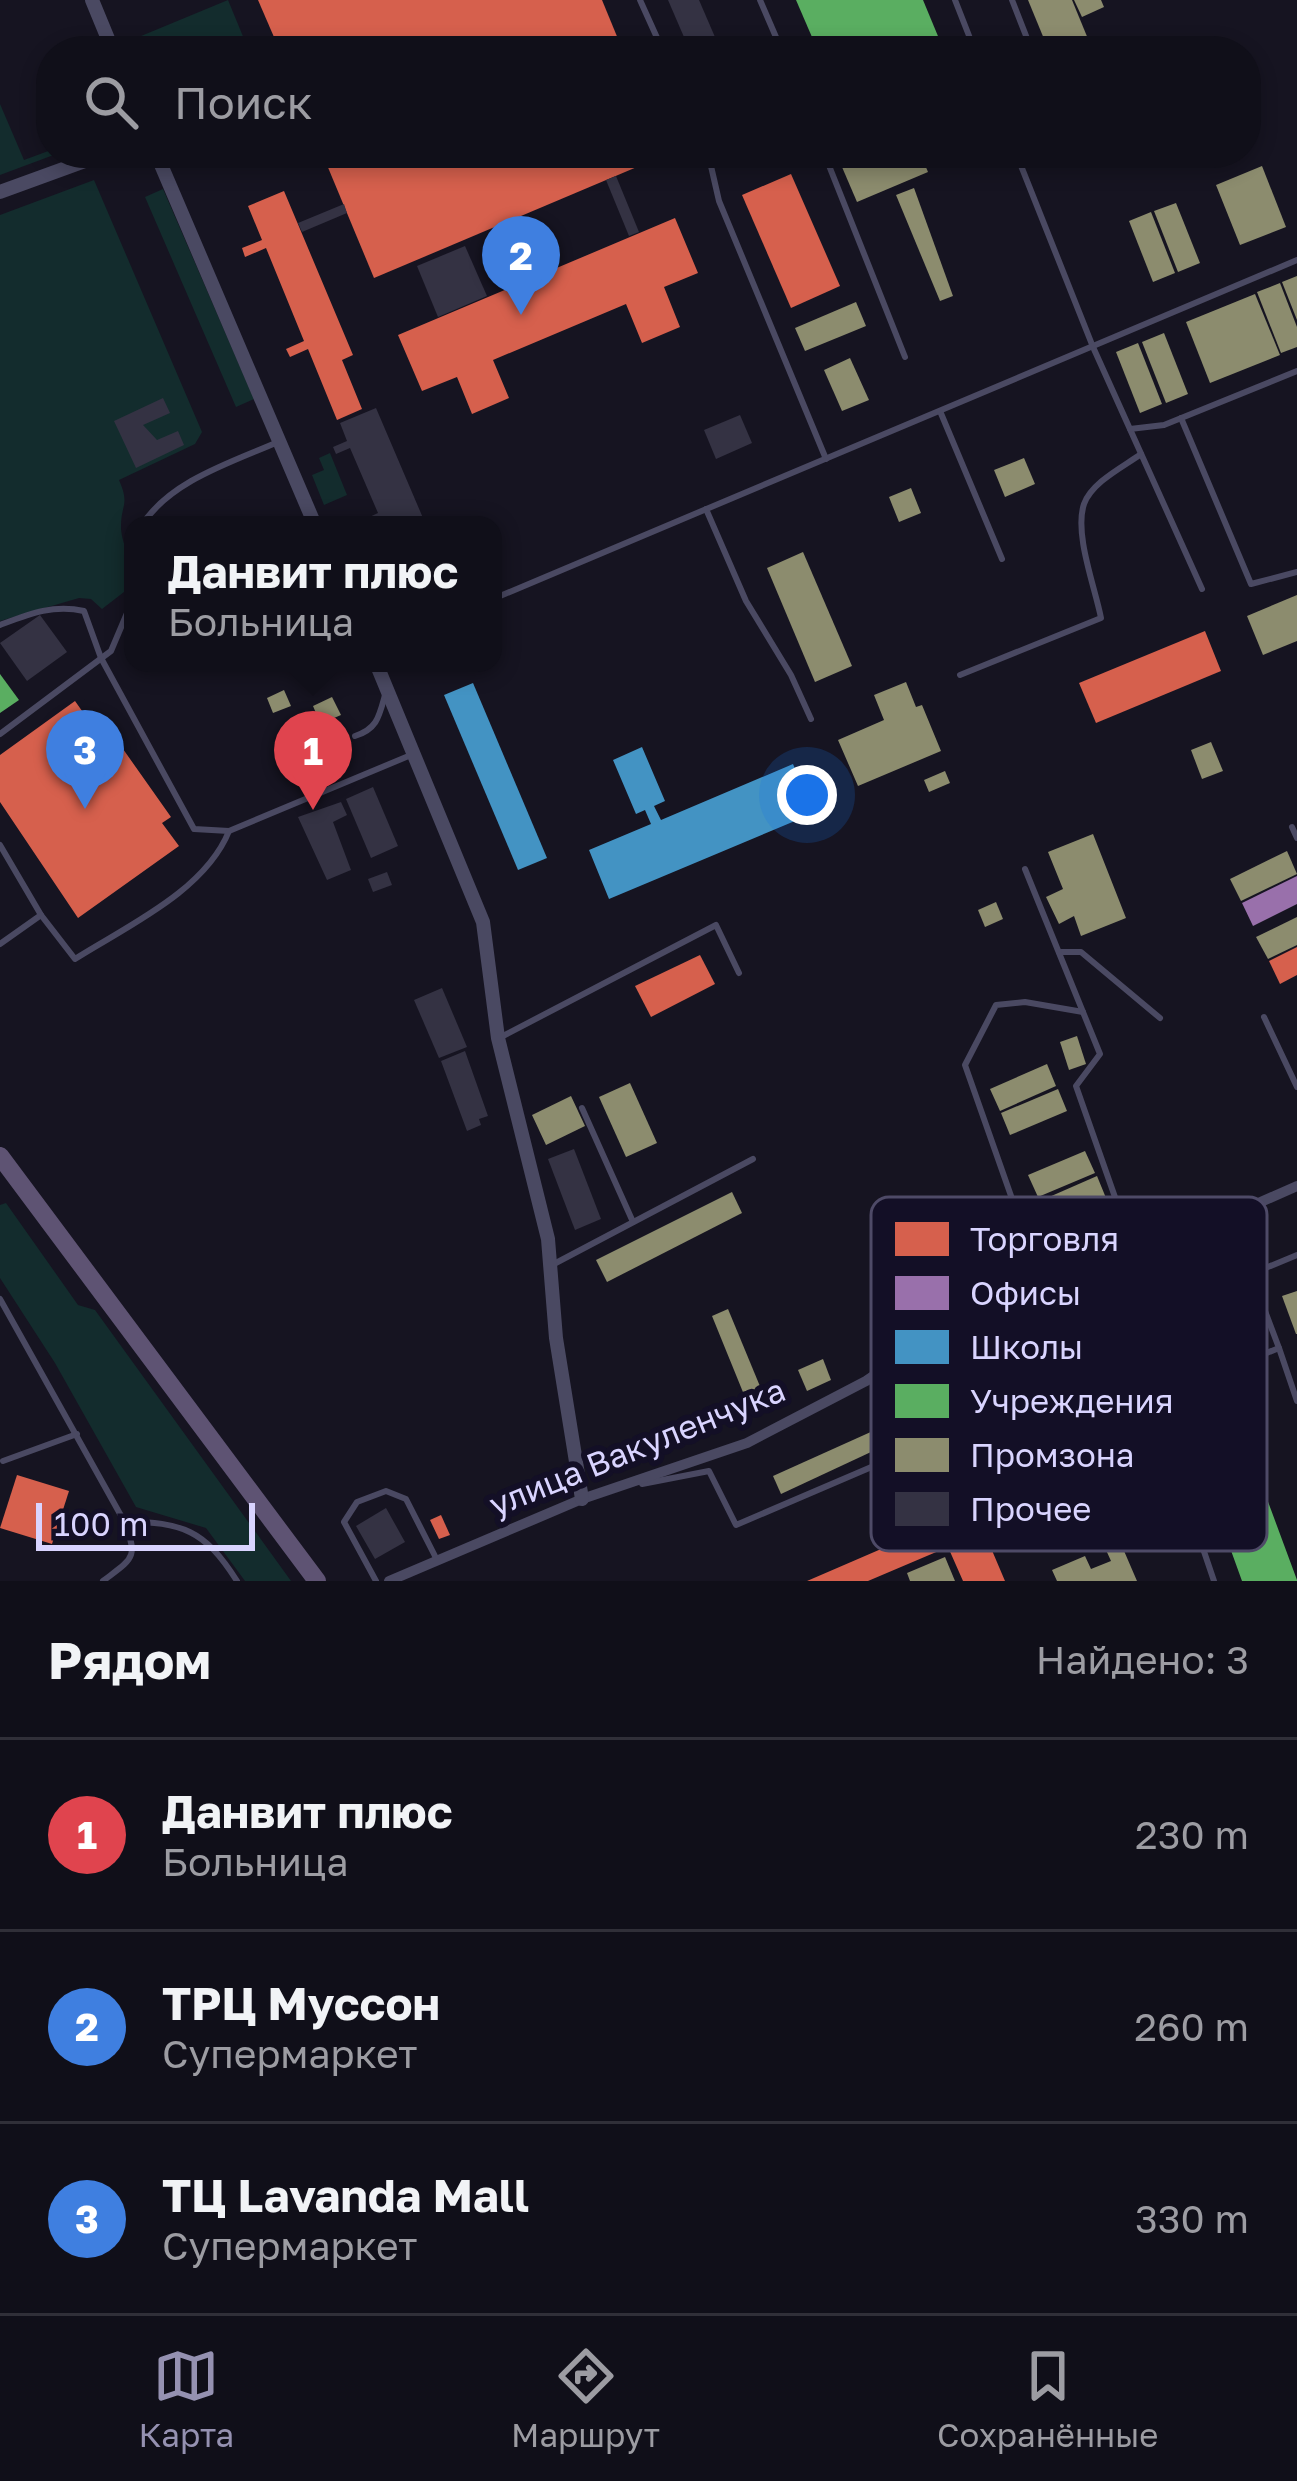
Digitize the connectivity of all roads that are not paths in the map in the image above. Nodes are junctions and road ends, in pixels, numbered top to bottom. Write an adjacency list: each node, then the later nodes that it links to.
1 (92, 0): 6 (street)
2 (640, 0): 7 (lane)
3 (760, 0): 8 (lane)
4 (955, 0): 9 (lane)
5 (1012, 0): 10 (lane)
6 (107, 36)
7 (656, 36)
8 (776, 36)
9 (969, 36)
10 (1026, 36)
11 (65, 168): 16 (street)
12 (162, 168): 24 (street)
13 (711, 168): 26 (lane)
14 (830, 168): 19 (lane)
15 (1022, 168): 18 (lane)
16 (0, 192)
17 (1297, 260): 18 (lane)
18 (1093, 346): 21 (lane); 23 (lane)
19 (905, 357)
20 (1297, 371): 22 (lane)
21 (940, 411): 26 (lane); 30 (lane)
22 (1181, 418): 23 (lane); 31 (lane)
23 (1130, 429): 25 (lane)
24 (278, 442): 28 (lane); 29 (street)
25 (1141, 454): 32 (lane); 38 (lane)
26 (826, 459): 27 (lane)
27 (706, 509): 33 (lane); 40 (lane)
28 (150, 516)
29 (311, 516)
30 (1002, 560)
31 (1297, 572)
32 (1202, 589)
33 (502, 595)
34 (124, 620): 36 (lane)
35 (0, 625): 36 (lane)
36 (101, 658): 41 (lane); 45 (lane)
37 (380, 672): 39 (street)
38 (960, 675)
39 (387, 688): 42 (lane); 43 (street)
40 (811, 719)
41 (0, 734)
42 (355, 736)
43 (415, 753): 45 (lane); 56 (street)
44 (1292, 827): 46 (lane)
45 (229, 831): 49 (lane)
46 (1297, 838)
47 (0, 845): 49 (lane)
48 (1025, 869): 51 (lane)
49 (41, 915): 50 (lane)
50 (0, 944)
51 (1058, 952): 53 (lane); 55 (lane)
52 (739, 973): 56 (lane)
53 (1083, 1012): 62 (lane); 63 (lane)
54 (1264, 1017): 57 (lane)
55 (1160, 1018)
56 (498, 1038): 67 (street)
57 (1297, 1087)
58 (582, 1108): 65 (lane)
59 (753, 1159): 65 (lane)
60 (2, 1162): 87 (main road)
61 (1297, 1186): 64 (street, улица Вакуленчука)
62 (1011, 1197)
63 (1115, 1197)
64 (1267, 1199)
65 (633, 1222): 67 (lane)
66 (1297, 1255): 68 (lane)
67 (549, 1267): 80 (street)
68 (1267, 1267)
69 (0, 1299): 76 (lane)
70 (1267, 1316): 71 (lane)
71 (1279, 1348): 72 (lane); 74 (lane)
72 (1267, 1353)
73 (871, 1378): 79 (street, улица Вакуленчука)
74 (1294, 1384): 75 (lane)
75 (1297, 1401)
76 (77, 1435): 77 (lane); 81 (lane)
77 (3, 1461)
78 (871, 1468): 79 (lane)
79 (627, 1487): 80 (street, улица Вакуленчука)
80 (582, 1499): 83 (street, улица Вакуленчука)
81 (124, 1521): 85 (lane); 86 (lane)
82 (1204, 1551): 89 (lane)
83 (437, 1560): 84 (street, улица Вакуленчука); 88 (lane)
84 (395, 1580)
85 (103, 1581)
86 (237, 1581)
87 (317, 1581)
88 (376, 1581)
89 (1214, 1581)

